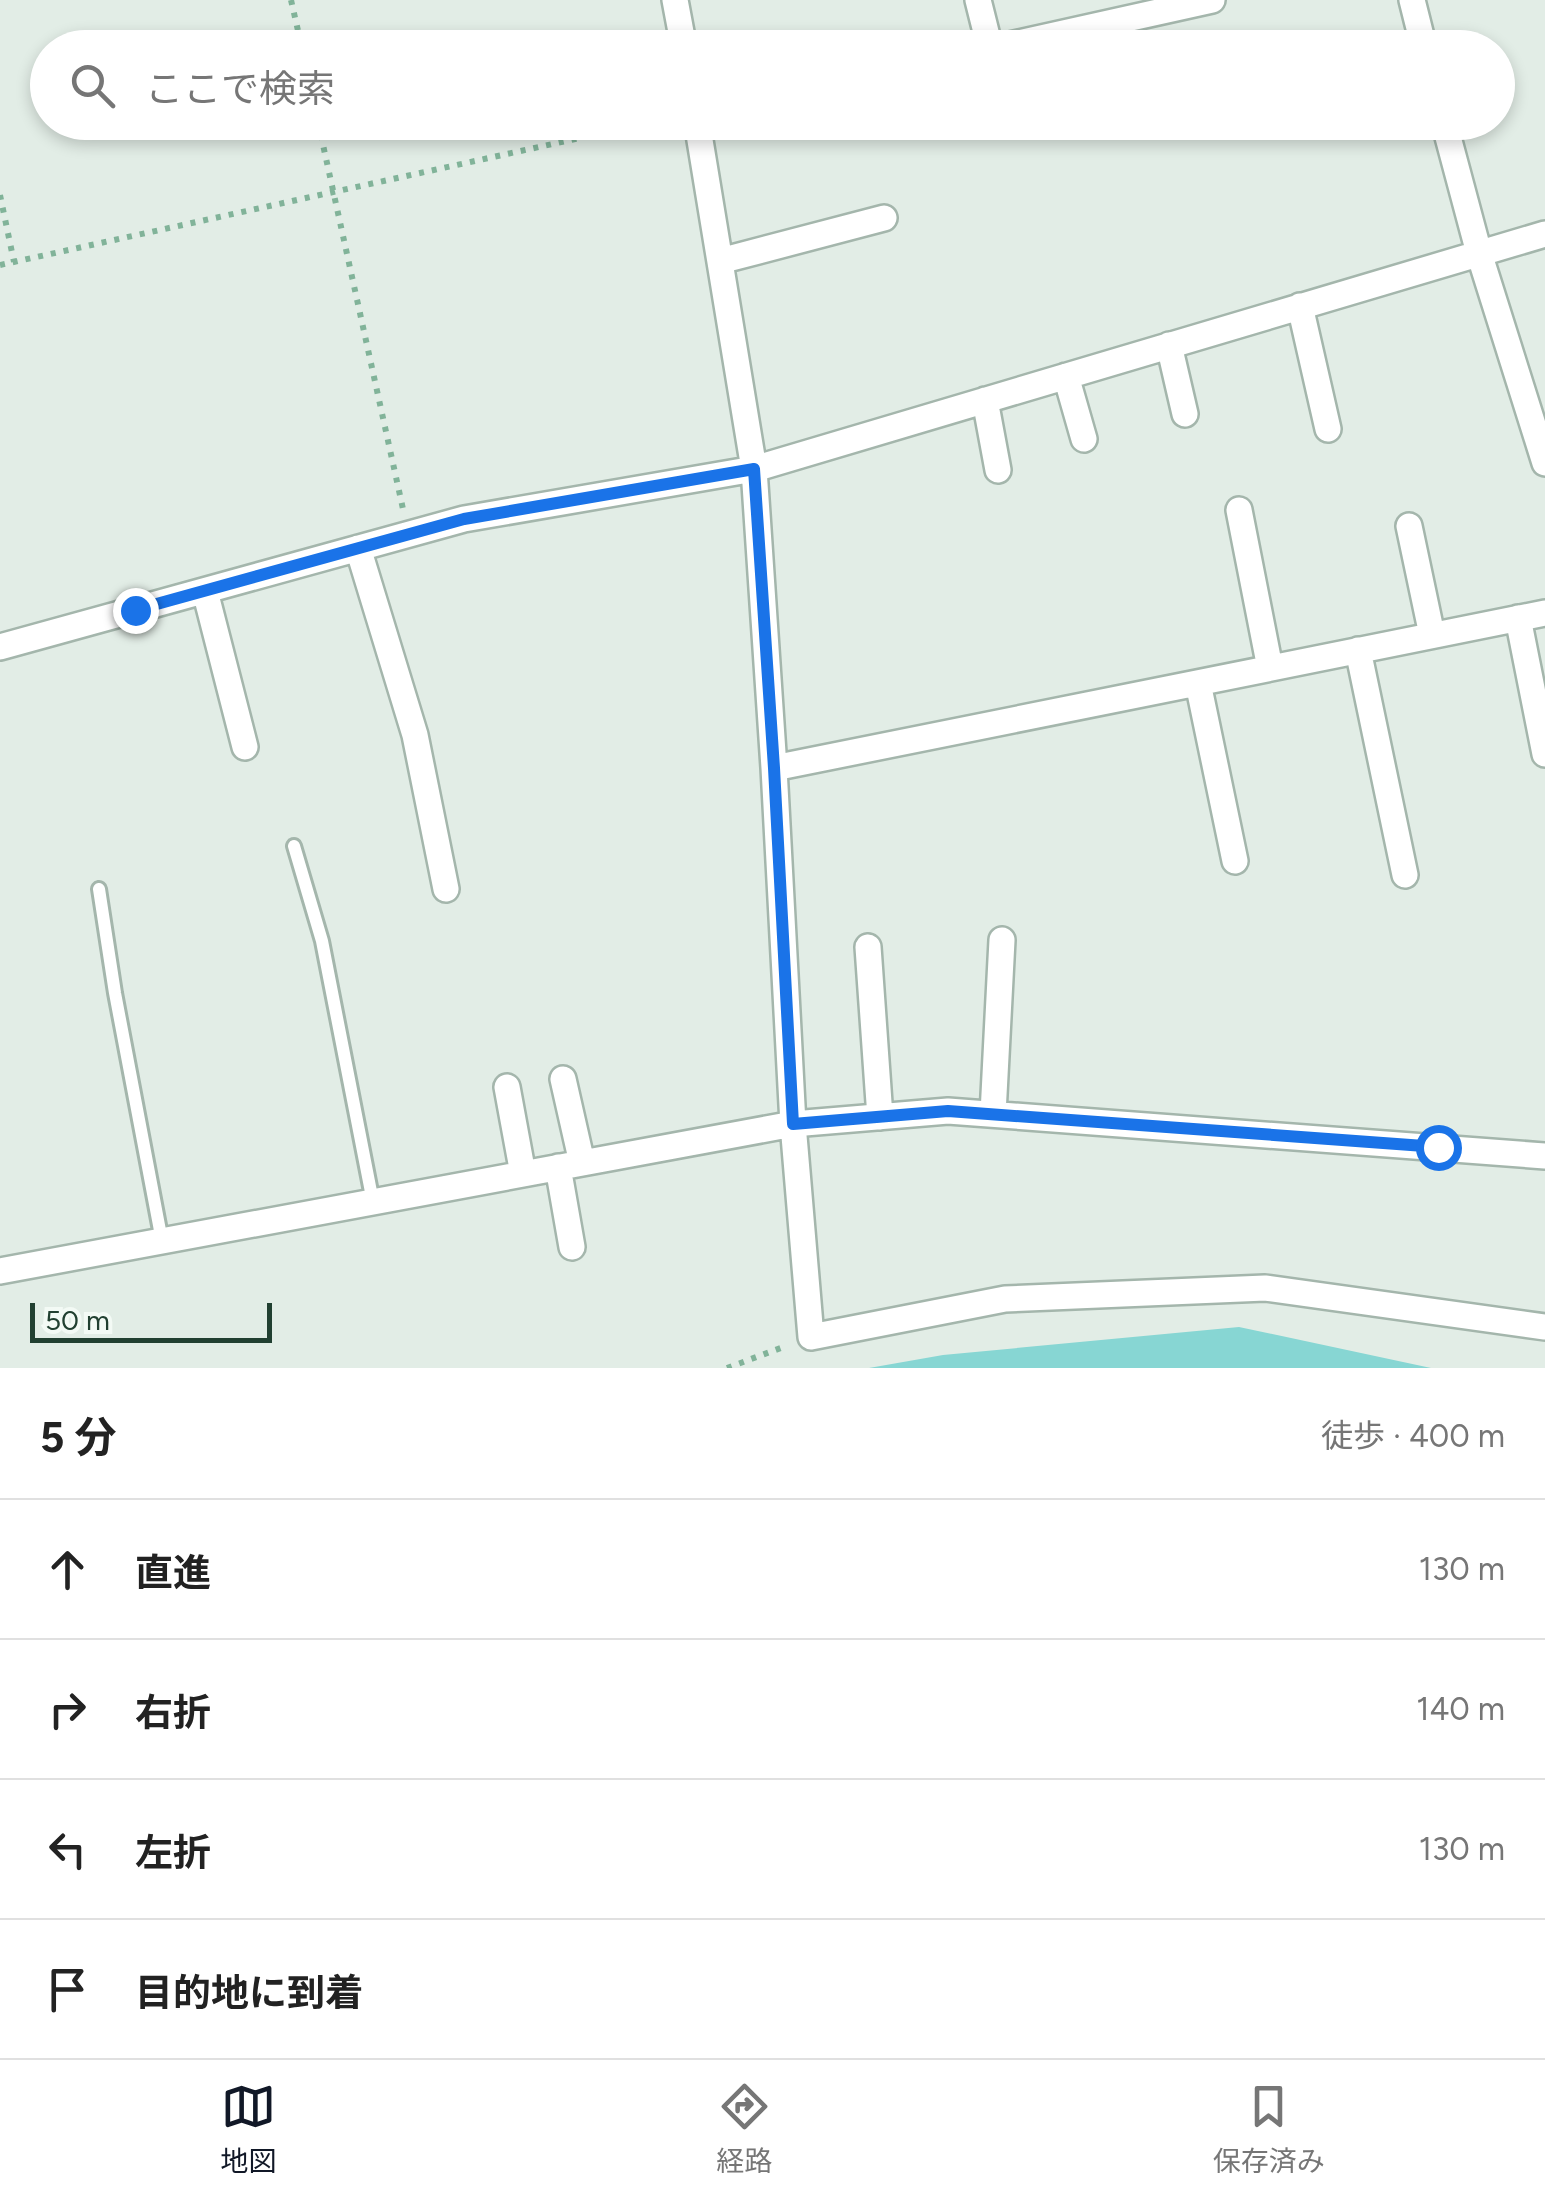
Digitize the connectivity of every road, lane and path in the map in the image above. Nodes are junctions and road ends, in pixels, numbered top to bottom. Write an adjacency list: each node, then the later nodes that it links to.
1 (291, 0): 6 (path)
2 (675, 0): 7 (street)
3 (978, 0): 8 (street)
4 (1212, 0): 9 (street)
5 (1412, 0): 10 (street)
6 (298, 30)
7 (681, 30)
8 (987, 30)
9 (1075, 30)
10 (1420, 30)
11 (322, 140): 15 (path)
12 (571, 140): 15 (path)
13 (700, 140): 20 (street)
14 (1449, 140): 19 (street)
15 (334, 192): 21 (path); 35 (path)
16 (0, 195): 21 (path)
17 (884, 218): 20 (street)
18 (1545, 234): 19 (street)
19 (1479, 254): 23 (street); 30 (street)
20 (720, 260): 31 (street)
21 (14, 262): 22 (path)
22 (0, 265)
23 (1300, 306): 24 (street); 28 (street)
24 (1169, 345): 25 (street); 27 (street)
25 (1066, 376): 26 (street); 29 (street)
26 (985, 400): 31 (street); 32 (street)
27 (1185, 414)
28 (1328, 430)
29 (1084, 439)
30 (1544, 458)
31 (754, 469): 35 (street); 47 (street)
32 (998, 470)
33 (1239, 510): 43 (street)
34 (1409, 526): 40 (street)
35 (408, 534): 36 (street)
36 (358, 548): 37 (street); 51 (street)
37 (204, 591): 41 (street); 45 (street)
38 (1545, 613): 39 (street)
39 (1518, 618): 40 (street); 46 (street)
40 (1432, 635): 42 (street)
41 (0, 647)
42 (1358, 650): 43 (street); 50 (street)
43 (1270, 668): 44 (street)
44 (1198, 682): 47 (street); 49 (street)
45 (245, 747)
46 (1545, 754)
47 (774, 768): 59 (street)
48 (294, 846): 63 (lane)
49 (1236, 861)
50 (1405, 875)
51 (446, 888)
52 (100, 889): 64 (lane)
53 (1002, 940): 57 (street)
54 (868, 947): 58 (street)
55 (563, 1079): 61 (street)
56 (507, 1086): 62 (street)
57 (993, 1114): 58 (street); 60 (street)
58 (880, 1117): 59 (street)
59 (793, 1124): 61 (street); 68 (street)
60 (1545, 1156)
61 (570, 1166): 62 (street); 65 (street)
62 (523, 1174): 63 (street)
63 (373, 1202): 64 (street)
64 (162, 1241): 66 (street)
65 (572, 1246)
66 (0, 1271)
67 (1545, 1328): 68 (street)
68 (811, 1337): 69 (path)
69 (727, 1368)

